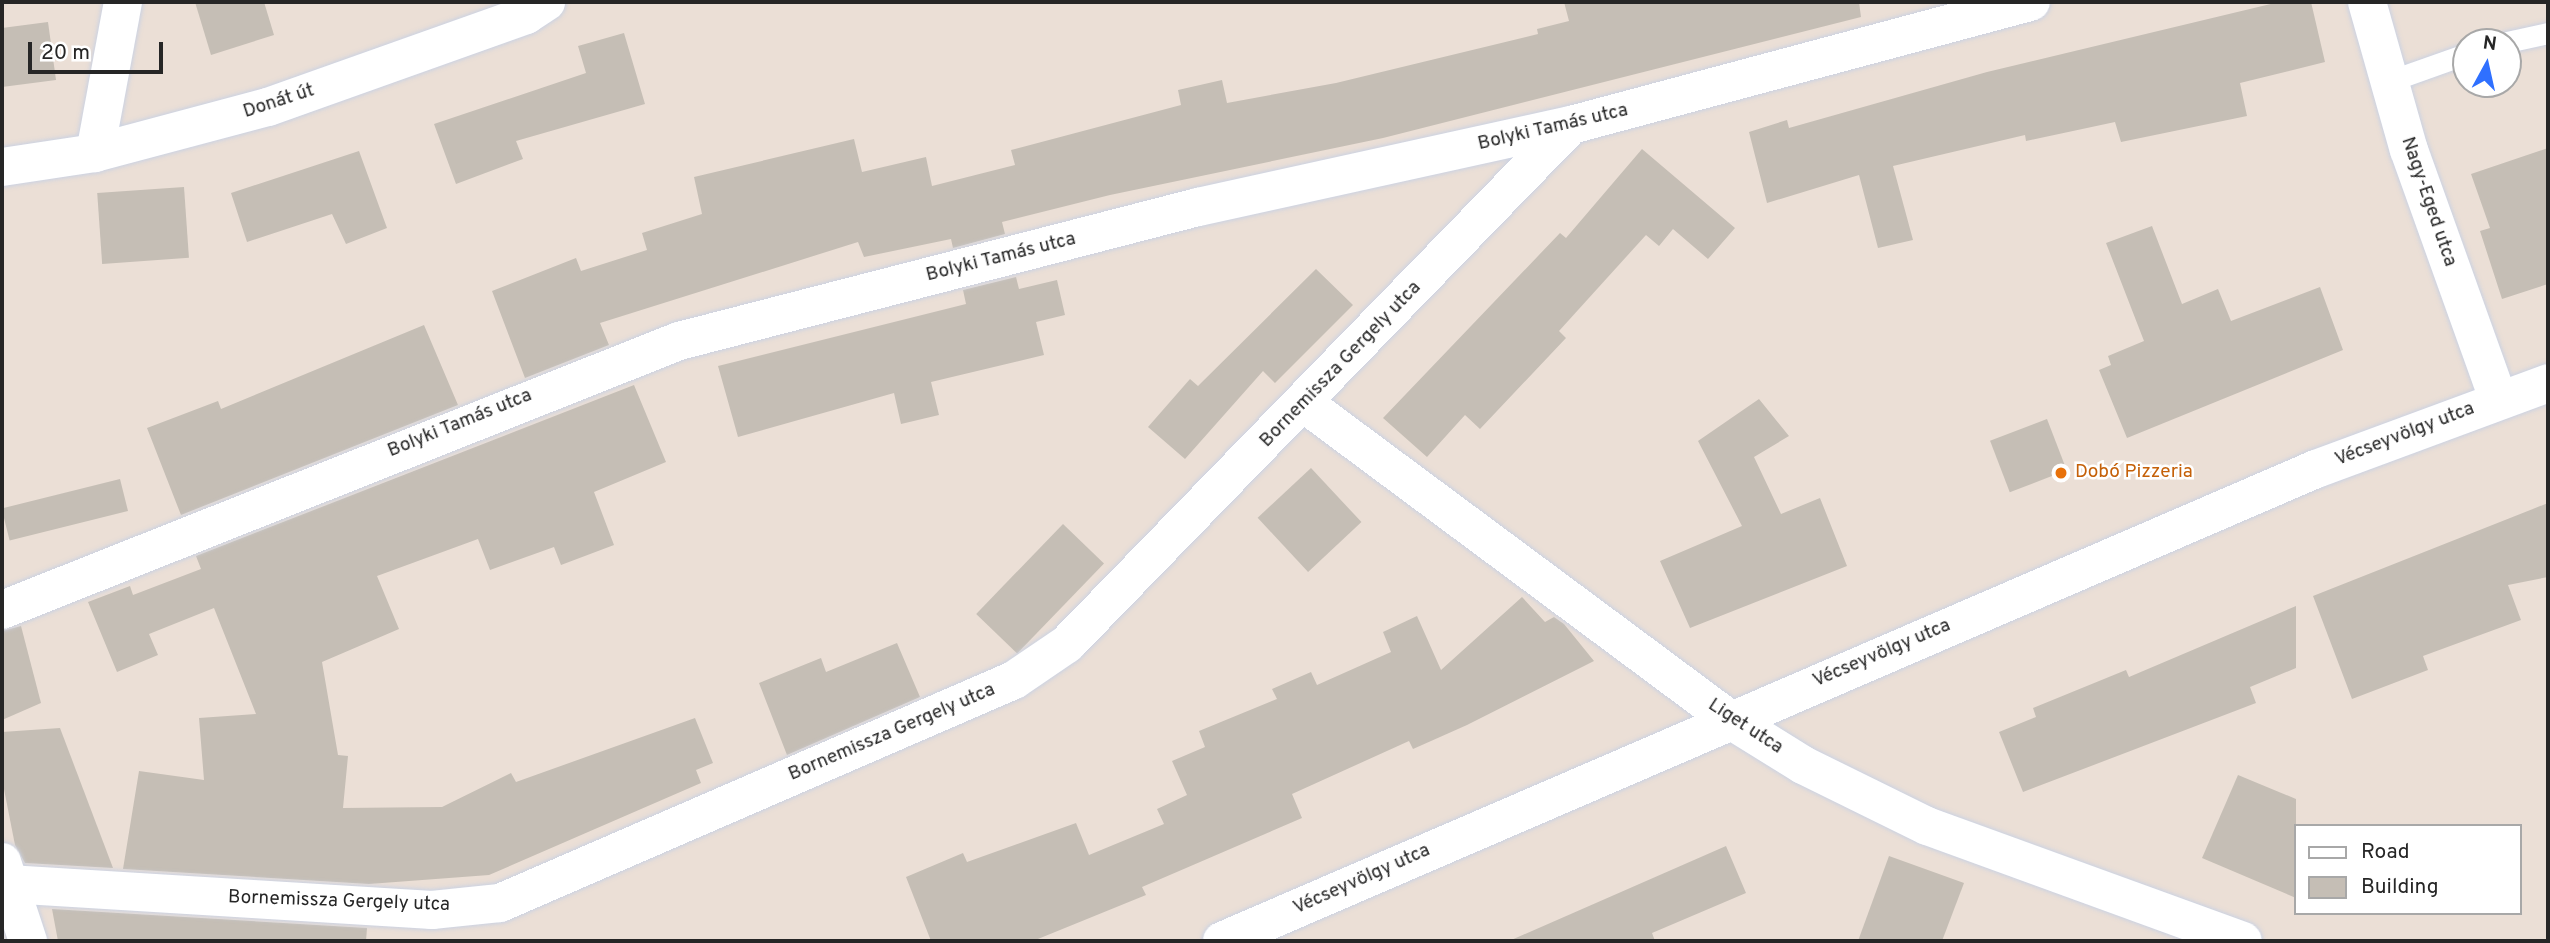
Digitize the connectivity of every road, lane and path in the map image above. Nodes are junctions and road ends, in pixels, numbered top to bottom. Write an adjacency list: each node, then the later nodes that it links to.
1 (123, 2): 10 (street)
2 (2031, 2): 9 (street, Bolyki Tamás utca)
3 (2367, 2): 8 (street, Nagy-Eged utca)
4 (534, 6): 10 (street, Donát út)
5 (2548, 33): 6 (lane)
6 (2522, 39)
7 (2452, 59): 8 (lane)
8 (2387, 82): 13 (street, Nagy-Eged utca)
9 (1571, 125): 14 (street, Bornemissza Gergely utca); 15 (street, Bolyki Tamás utca)
10 (95, 153): 11 (street, Donát út)
11 (2, 167)
12 (2548, 383): 13 (street, Vécseyvölgy utca)
13 (2498, 399): 16 (street, Vécseyvölgy utca)
14 (1305, 404): 16 (street, Liget utca); 17 (street, Bornemissza Gergely utca)
15 (2, 610)
16 (1729, 719): 19 (street, Vécseyvölgy utca); 20 (street, Liget utca)
17 (5, 872): 18 (street)
18 (28, 941)
19 (1222, 941)
20 (2244, 941)

